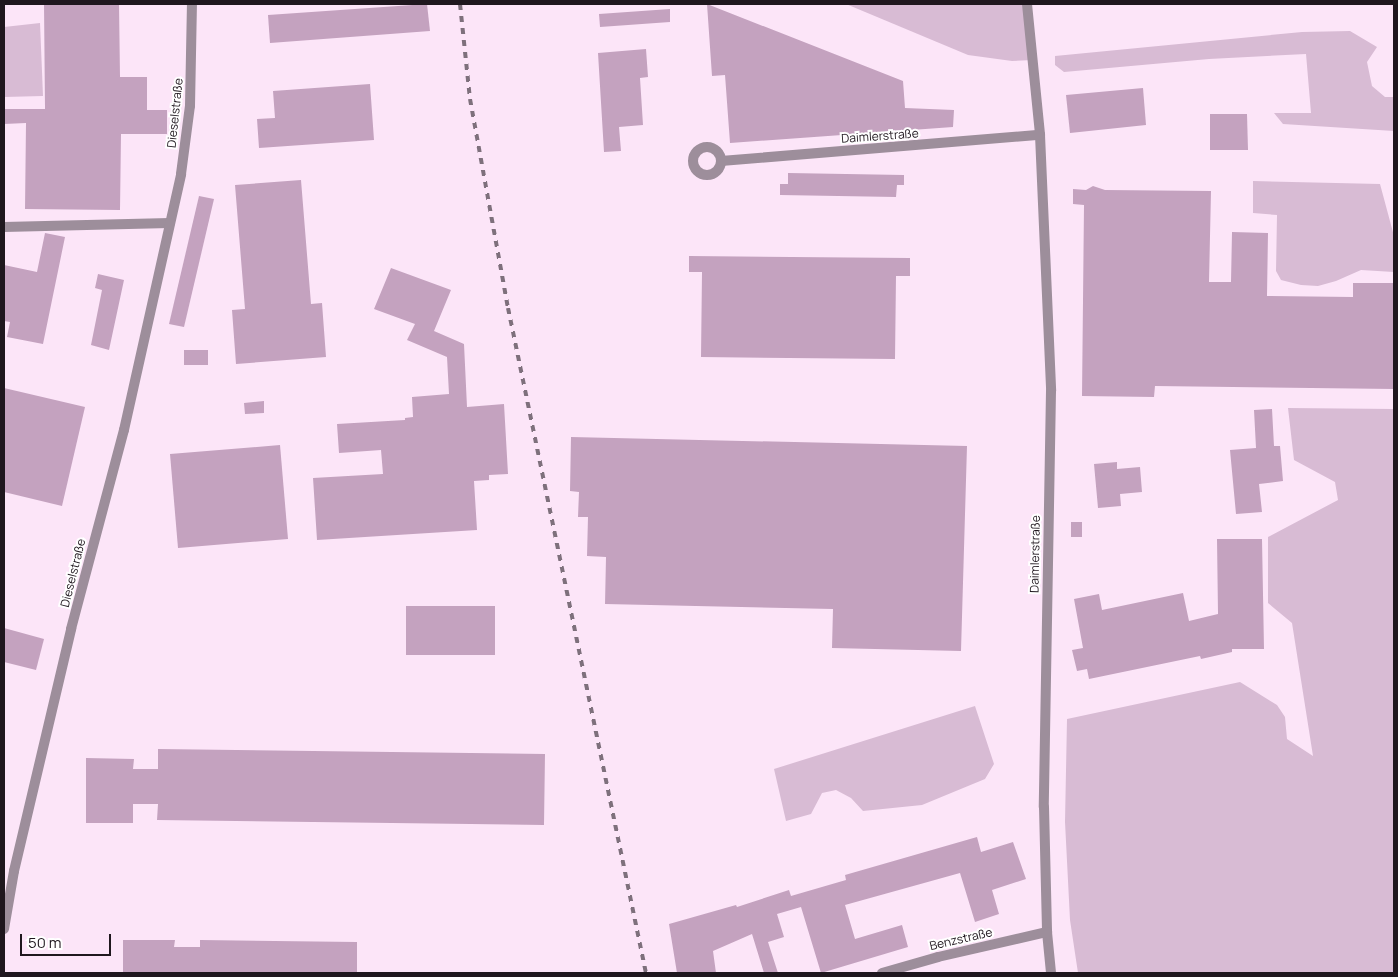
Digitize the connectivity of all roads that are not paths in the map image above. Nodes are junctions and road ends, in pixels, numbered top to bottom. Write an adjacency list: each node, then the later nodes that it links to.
1 (192, 4): 5 (street, Dieselstraße)
2 (1027, 4): 3 (street, Daimlerstraße)
3 (1040, 134): 4 (street, Daimlerstraße); 8 (street, Daimlerstraße)
4 (721, 161)
5 (170, 223): 6 (street); 7 (street, Dieselstraße)
6 (4, 227)
7 (4, 930)
8 (1046, 932): 9 (street, Benzstraße); 10 (street, Daimlerstraße)
9 (882, 973)
10 (1051, 973)

